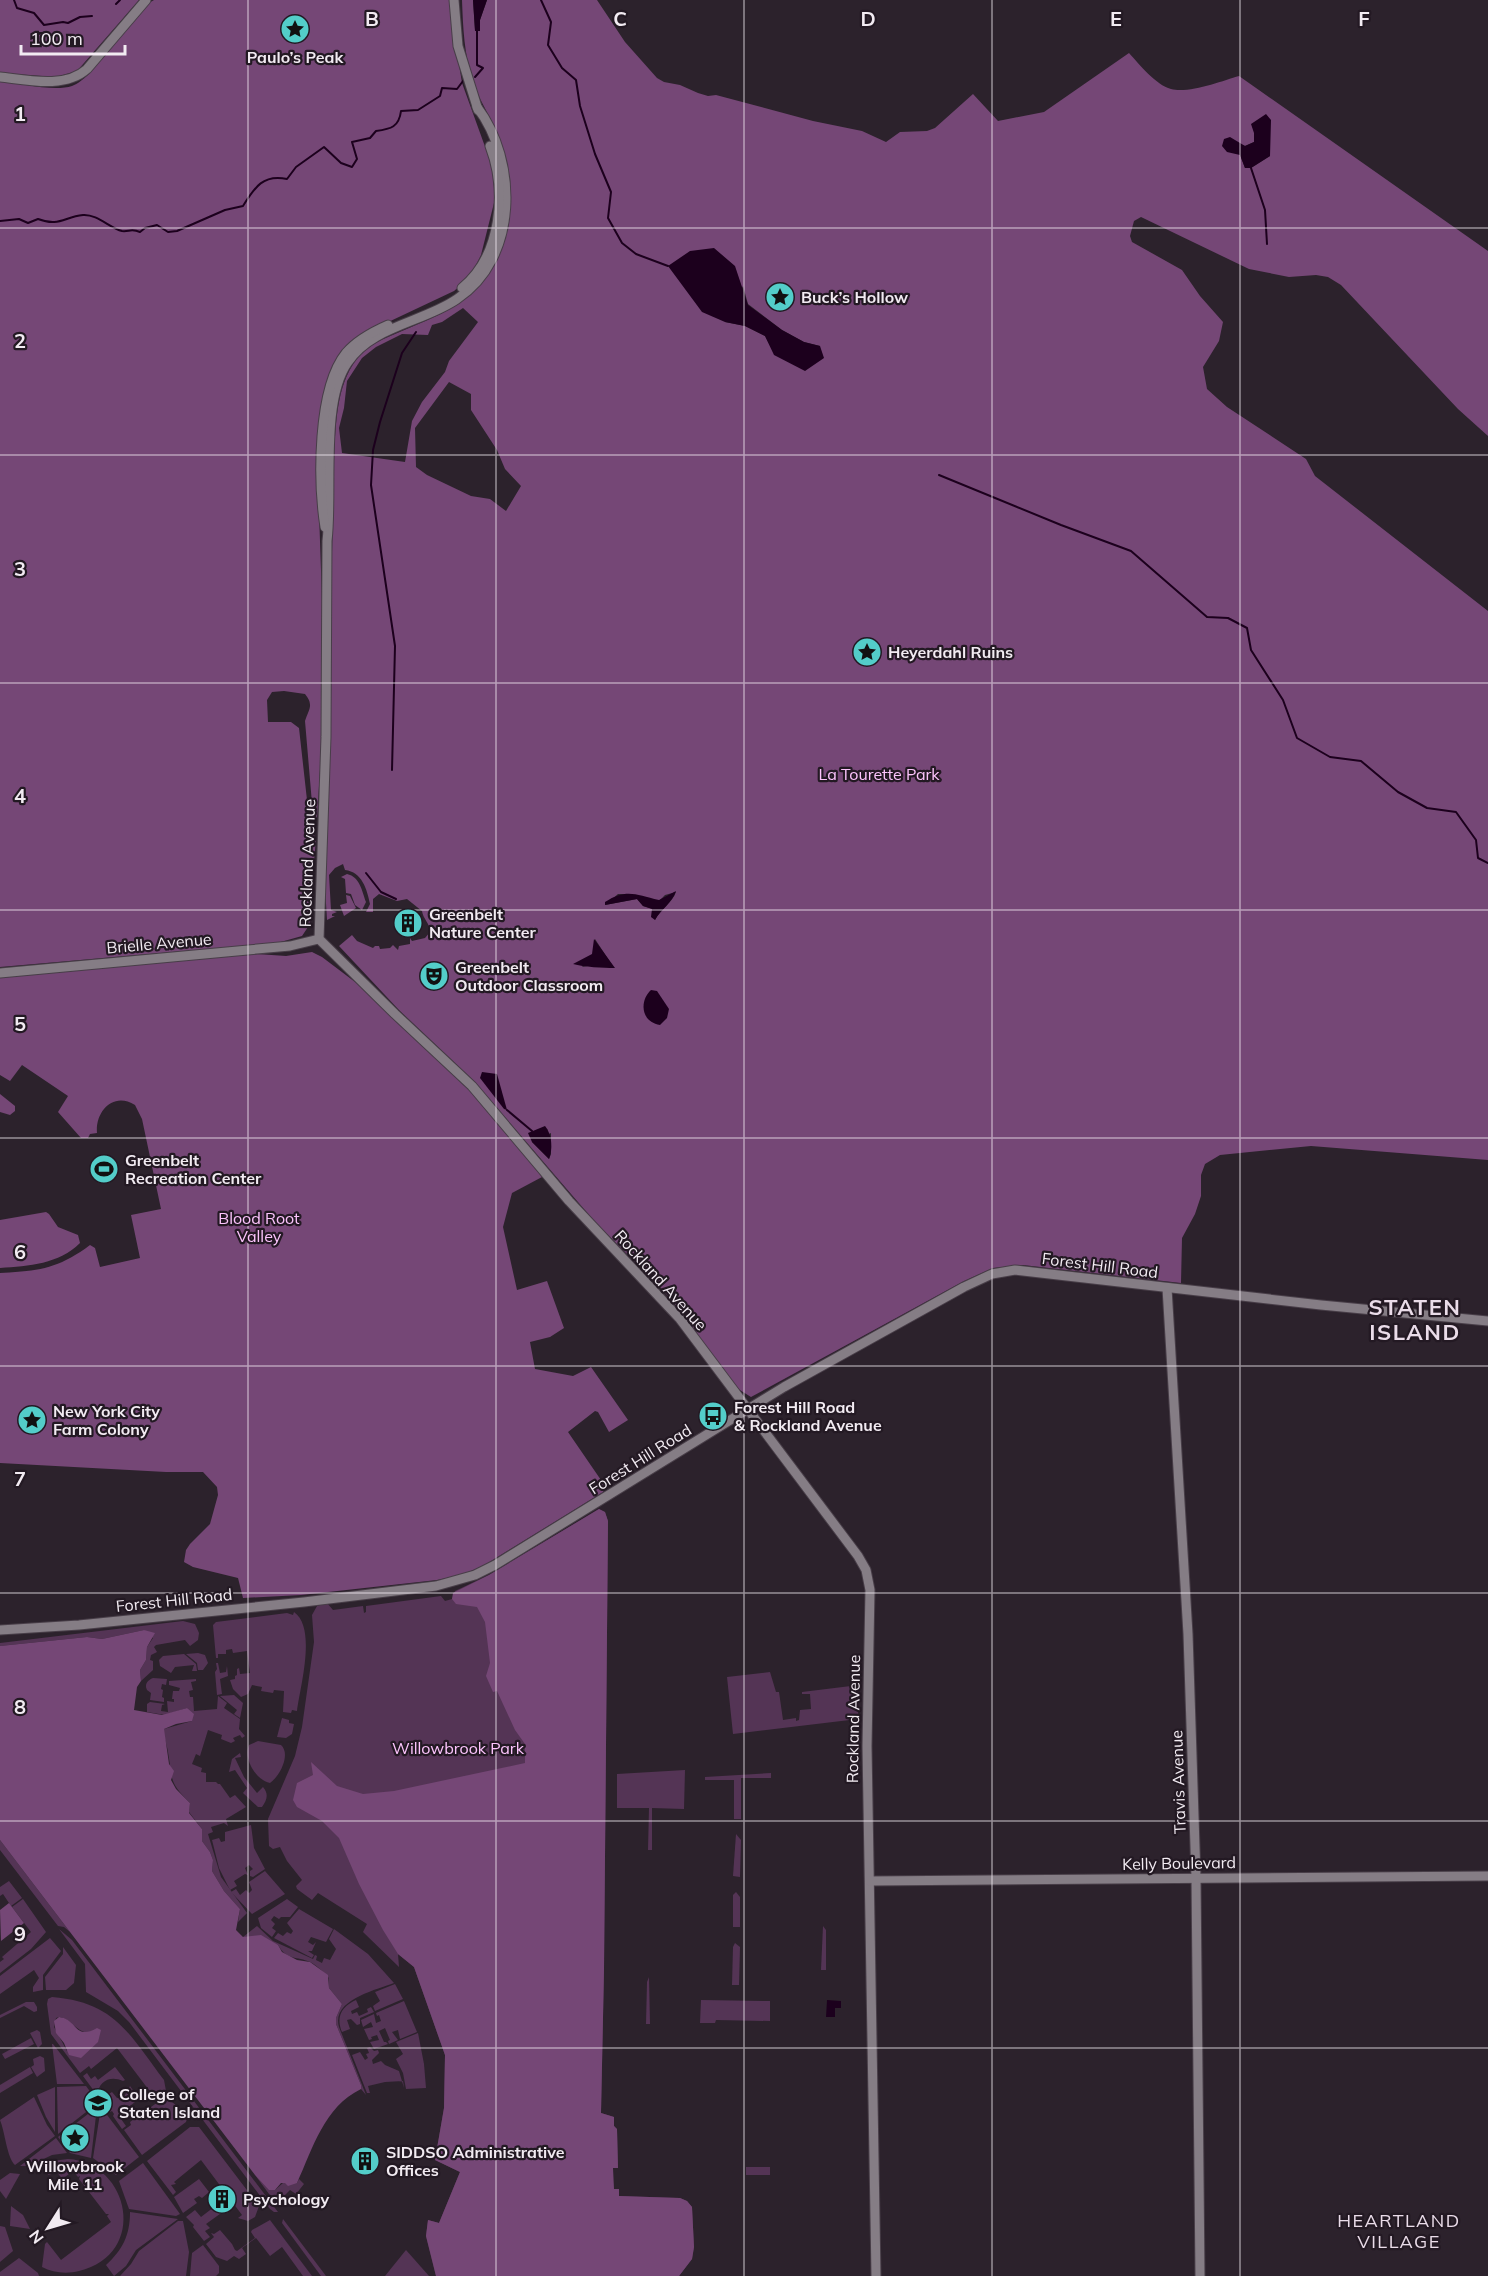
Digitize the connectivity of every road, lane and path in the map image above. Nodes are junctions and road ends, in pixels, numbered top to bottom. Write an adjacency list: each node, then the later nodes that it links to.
1 (146, 0): 3 (street)
2 (454, 0): 4 (street, Rockland Avenue)
3 (0, 77)
4 (319, 939): 5 (street, Brielle Avenue); 8 (street, Rockland Avenue)
5 (0, 973)
6 (1167, 1288): 7 (street, Forest Hill Road); 8 (street, Forest Hill Road); 11 (street, Travis Avenue)
7 (1488, 1321)
8 (746, 1409): 9 (street, Forest Hill Road); 12 (street, Rockland Avenue)
9 (0, 1630)
10 (1488, 1876): 11 (street, Kelly Boulevard)
11 (1197, 1877): 12 (street, Kelly Boulevard); 14 (street, Travis Avenue)
12 (870, 1881): 13 (street, Rockland Avenue)
13 (876, 2276)
14 (1200, 2276)

